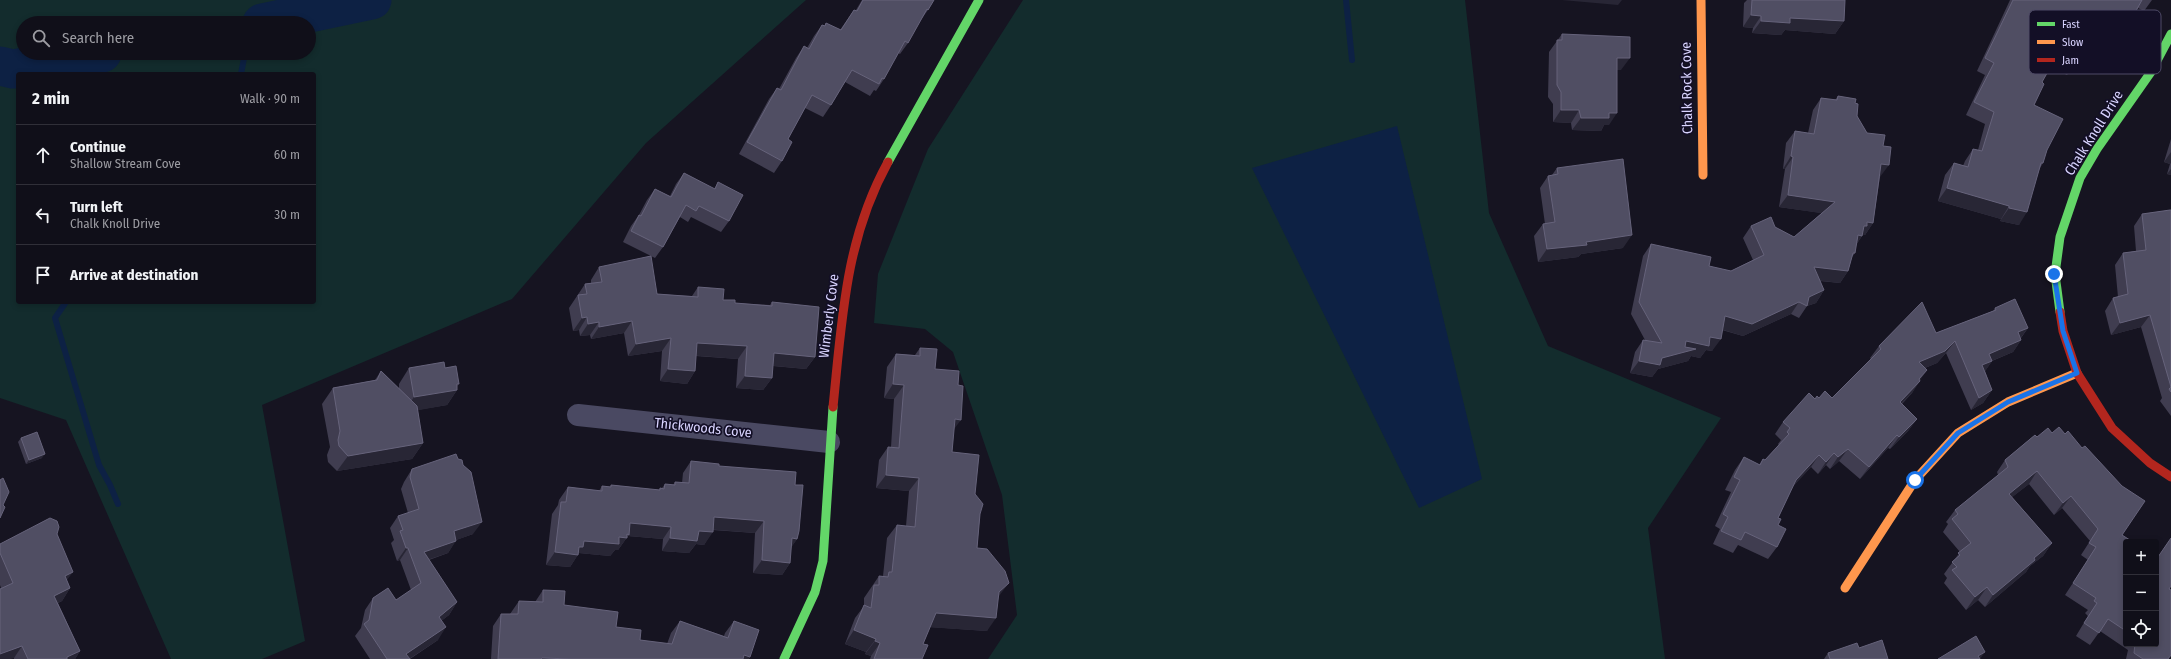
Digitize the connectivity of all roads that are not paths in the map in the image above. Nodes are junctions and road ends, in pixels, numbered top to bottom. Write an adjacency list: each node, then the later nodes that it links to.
1 (979, 0): 9 (street, Wimberly Cove)
2 (1701, 0): 6 (street, Chalk Rock Cove)
3 (2171, 34): 4 (street, Chalk Knoll Drive)
4 (2161, 53)
5 (2150, 74): 7 (street, Chalk Knoll Drive)
6 (1703, 175)
7 (2077, 373): 10 (street, Chalk Knoll Drive); 11 (street)
8 (578, 415): 9 (street, Thickwoods Cove)
9 (829, 442): 12 (street, Wimberly Cove)
10 (2171, 477)
11 (1845, 588)
12 (784, 659)

